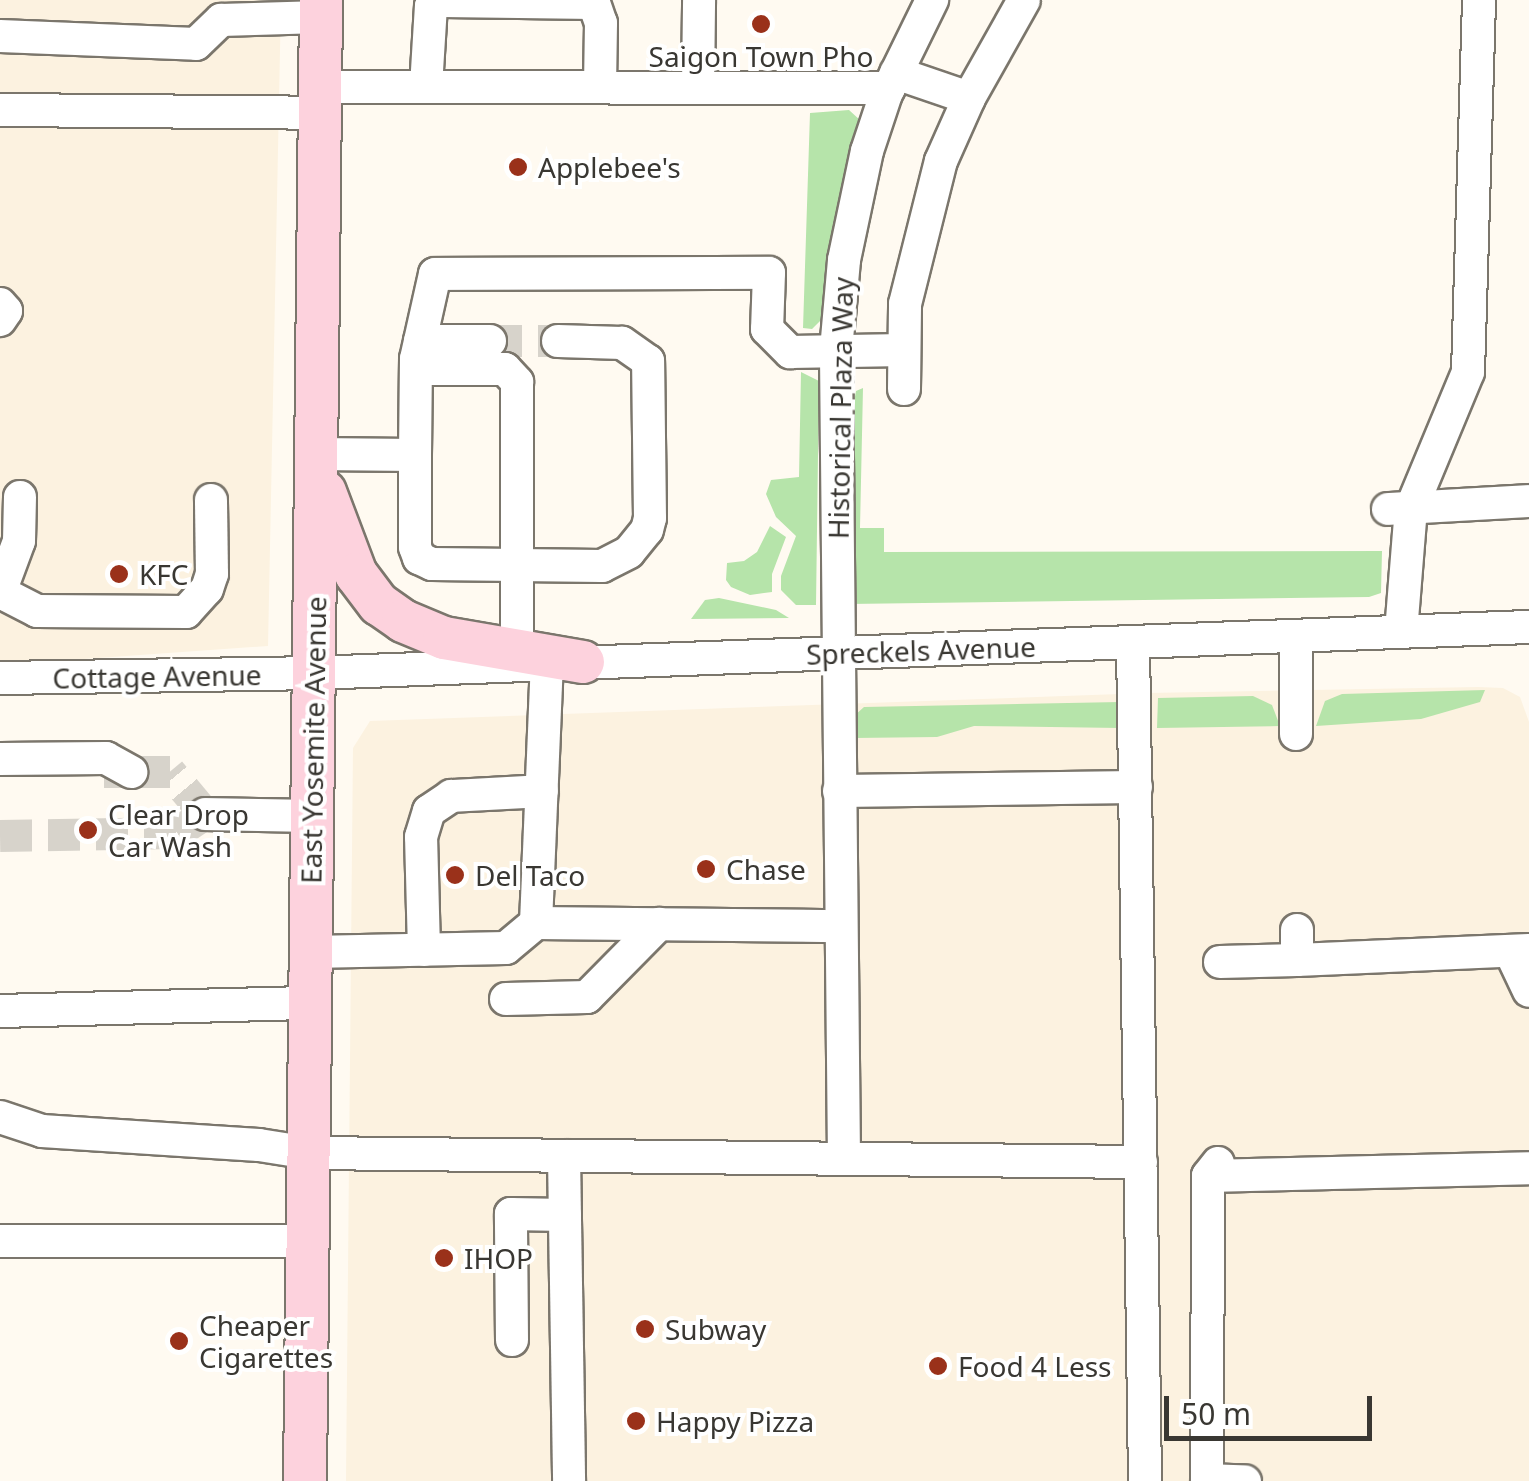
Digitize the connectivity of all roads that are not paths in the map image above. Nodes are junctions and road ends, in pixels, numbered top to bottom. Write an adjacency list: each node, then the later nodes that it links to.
1 (700, 0): 10 (street)
2 (932, 0): 7 (street, Historical Plaza Way)
3 (1024, 0): 11 (street)
4 (1479, 0): 27 (street)
5 (321, 8): 6 (street); 12 (main road, East Yosemite Avenue)
6 (0, 36)
7 (892, 81): 10 (street); 11 (street); 18 (street, Historical Plaza Way)
8 (426, 87): 9 (street); 9 (street); 12 (street)
9 (600, 87): 10 (street)
10 (698, 88)
11 (969, 98): 19 (street)
12 (320, 100): 13 (street); 23 (main road, East Yosemite Avenue)
13 (0, 110)
14 (0, 304): 15 (street)
15 (0, 320)
16 (490, 341): 20 (street)
17 (558, 341): 28 (street)
18 (836, 350): 19 (street); 20 (street); 33 (street, Historical Plaza Way)
19 (904, 350): 21 (street)
20 (418, 355): 22 (street); 28 (street)
21 (904, 389)
22 (415, 455): 23 (street); 28 (street)
23 (316, 462): 34 (main road); 35 (main road, East Yosemite Avenue)
24 (20, 496): 25 (street)
25 (211, 500)
26 (1529, 500): 27 (street)
27 (1400, 509): 30 (street)
28 (516, 564): 34 (street)
29 (1529, 627): 30 (street, Spreckels Avenue)
30 (1401, 632): 31 (street, Spreckels Avenue)
31 (1296, 636): 32 (street, Spreckels Avenue); 37 (street)
32 (1133, 642): 33 (street, Spreckels Avenue); 40 (street)
33 (837, 653): 34 (street, Spreckels Avenue); 42 (street, Historical Plaza Way)
34 (549, 659): 35 (street, Spreckels Avenue); 41 (street)
35 (314, 672): 36 (street, Cottage Avenue); 44 (main road, East Yosemite Avenue)
36 (0, 678)
37 (1296, 734)
38 (0, 759): 39 (street)
39 (131, 772)
40 (1136, 788): 42 (street); 60 (street)
41 (542, 791): 45 (street); 48 (street)
42 (839, 791): 47 (street, Historical Plaza Way)
43 (205, 814): 44 (street)
44 (312, 816): 50 (main road, East Yosemite Avenue)
45 (536, 923): 46 (street); 48 (street)
46 (658, 924): 47 (street); 53 (street)
47 (841, 926): 59 (street, Historical Plaza Way)
48 (424, 950): 50 (street)
49 (1520, 950): 51 (street); 52 (street)
50 (311, 952): 54 (main road, East Yosemite Avenue)
51 (1220, 962)
52 (1529, 991)
53 (506, 999)
54 (310, 1003): 55 (street); 57 (main road, East Yosemite Avenue)
55 (0, 1011)
56 (0, 1117): 57 (street)
57 (309, 1153): 58 (street); 64 (main road, East Yosemite Avenue)
58 (564, 1156): 59 (street); 62 (street)
59 (844, 1158): 60 (street)
60 (1140, 1162): 68 (street)
61 (1529, 1168): 69 (street)
62 (565, 1214): 65 (street); 67 (street)
63 (0, 1241): 64 (street)
64 (308, 1241): 66 (main road, East Yosemite Avenue)
65 (512, 1340)
66 (305, 1481)
67 (569, 1481)
68 (1146, 1481)
69 (1246, 1481)

